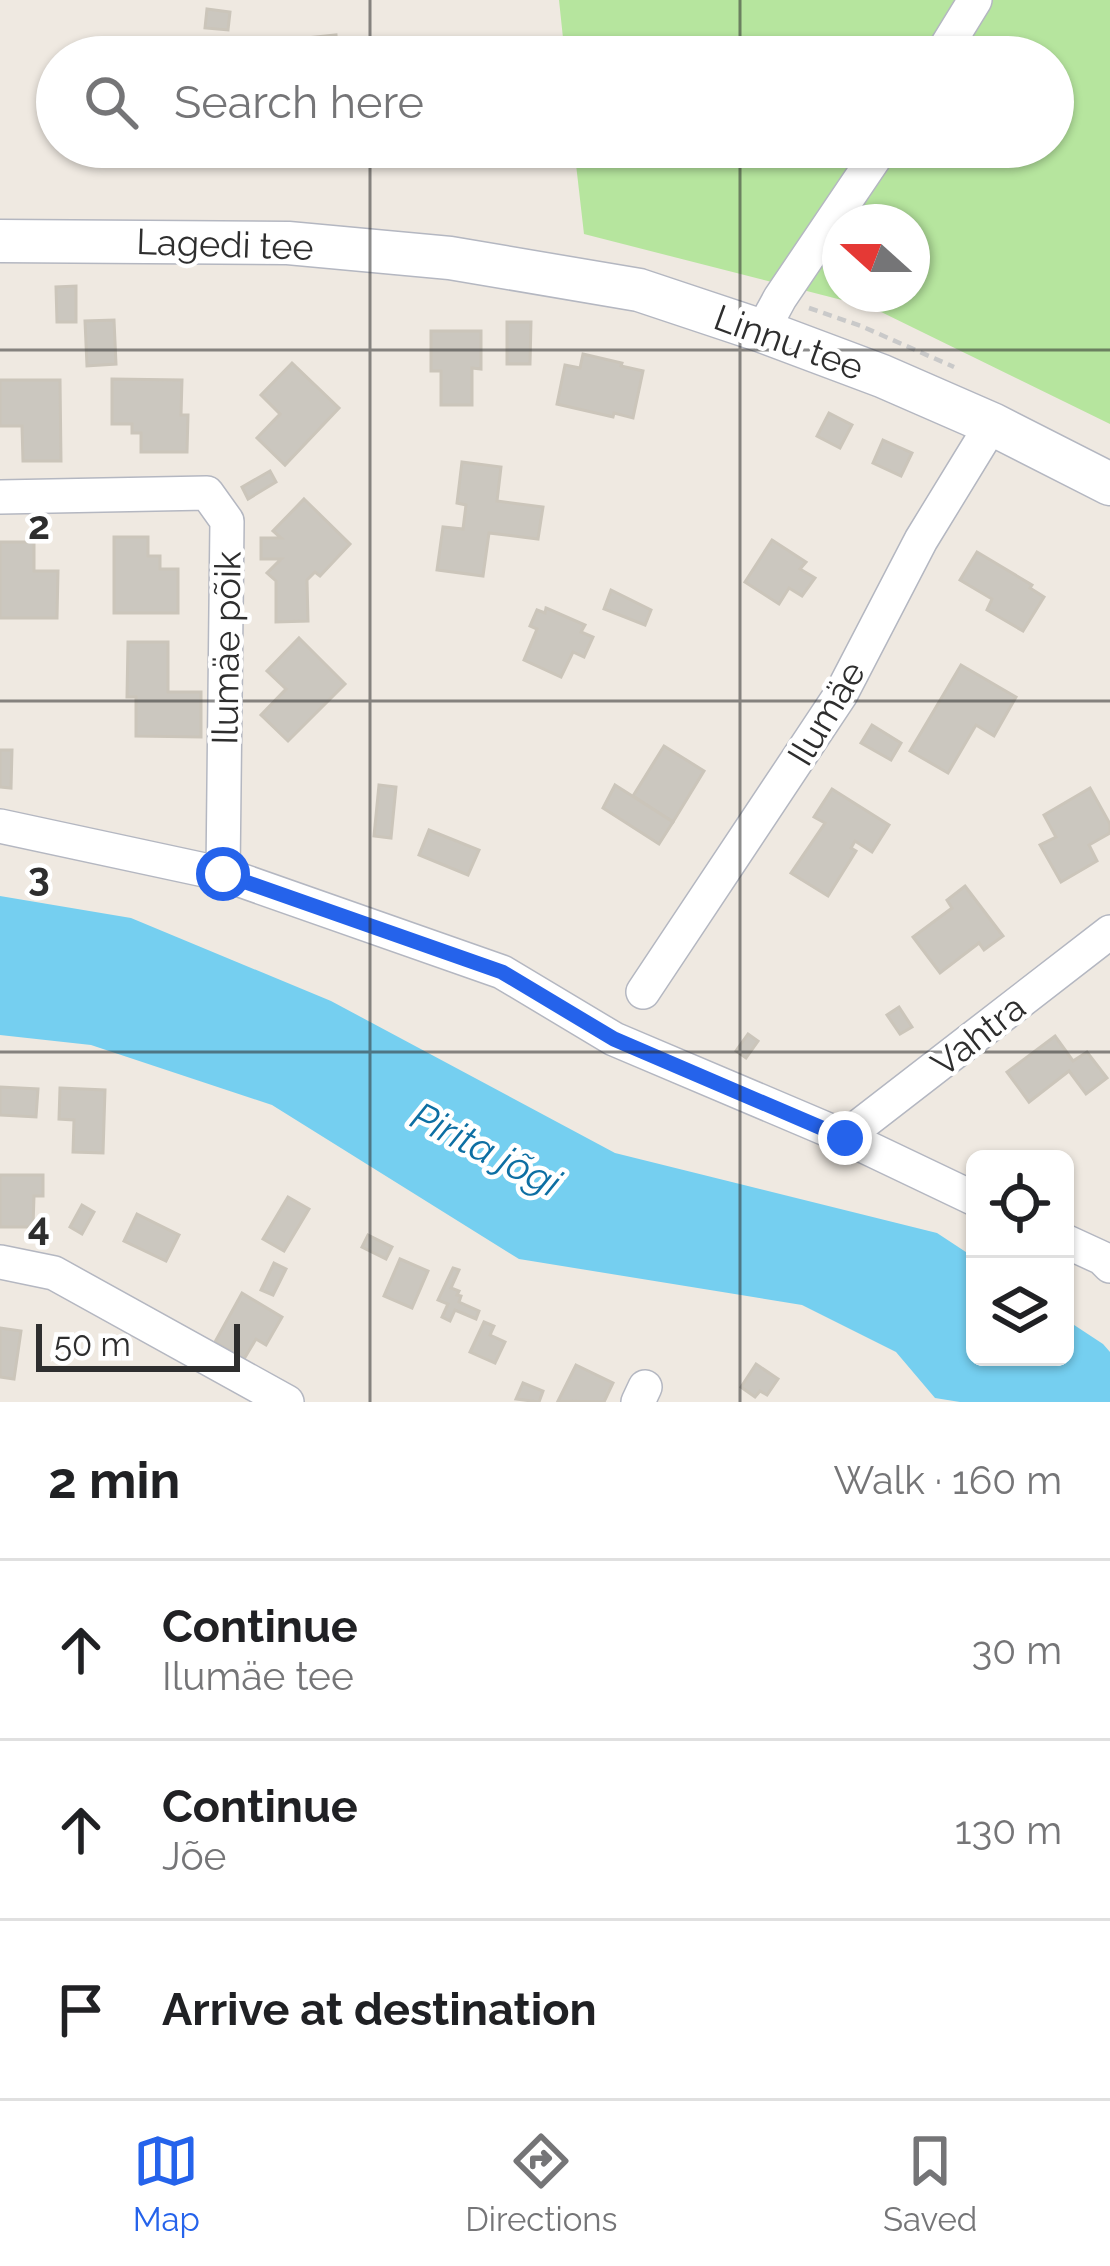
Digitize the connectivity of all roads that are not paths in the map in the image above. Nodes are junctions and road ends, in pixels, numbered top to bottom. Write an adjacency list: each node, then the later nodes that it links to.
1 (975, 0): 2 (street)
2 (953, 36)
3 (868, 168): 6 (street)
4 (0, 241): 5 (street, Lagedi tee)
5 (451, 258): 6 (street, Linnu tee)
6 (762, 331): 7 (street, Linnu tee)
7 (992, 424): 8 (street, Linnu tee); 13 (street, Ilumäe)
8 (1110, 484)
9 (0, 497): 11 (street, Ilumäe põik)
10 (0, 826): 11 (street)
11 (223, 874): 14 (street)
12 (1110, 932): 14 (street, Vahtra)
13 (643, 992)
14 (845, 1138): 15 (street)
15 (966, 1194)
16 (1074, 1245): 18 (street)
17 (0, 1262): 19 (street)
18 (1110, 1266)
19 (287, 1402)

